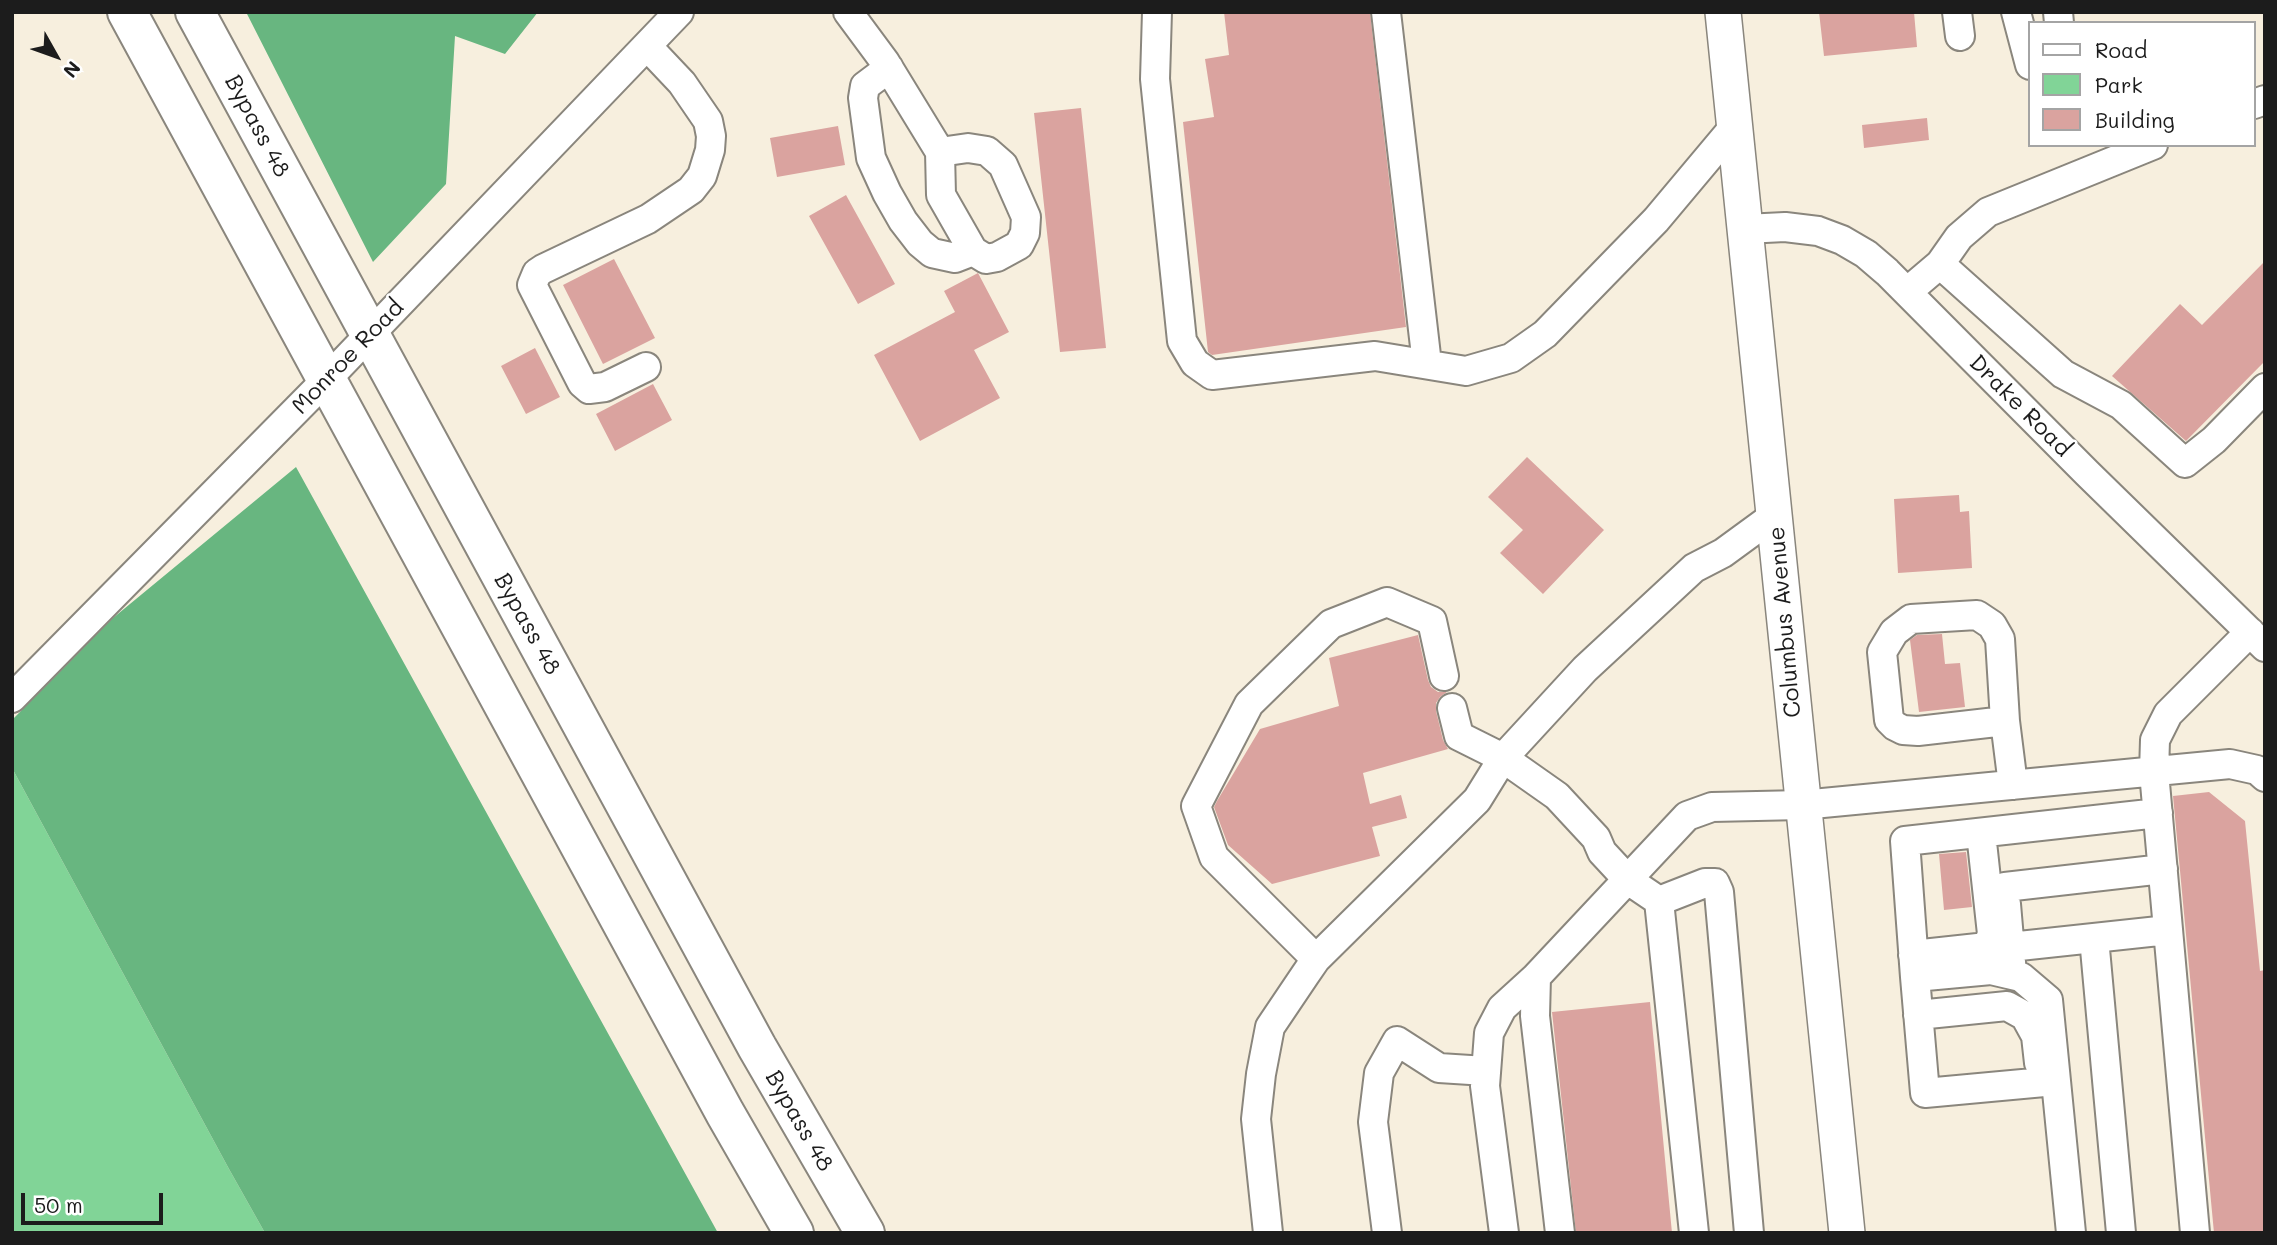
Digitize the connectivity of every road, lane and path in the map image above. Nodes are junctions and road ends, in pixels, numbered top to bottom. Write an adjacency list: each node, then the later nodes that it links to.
1 (127, 12): 22 (highway)
2 (195, 12): 19 (highway, Bypass 48)
3 (679, 12): 9 (street, Monroe Road)
4 (848, 12): 11 (street)
5 (1157, 12): 20 (street)
6 (1386, 12): 20 (street)
7 (1723, 12): 12 (main road, Columbus Avenue)
8 (2017, 12): 10 (street)
9 (647, 46): 19 (street, Monroe Road); 21 (street)
10 (2028, 57)
11 (889, 68): 14 (street); 16 (street)
12 (1734, 127): 15 (main road, Columbus Avenue); 20 (street)
13 (2148, 147): 17 (street)
14 (940, 152): 16 (street); 16 (street)
15 (1745, 229): 18 (street, Drake Road); 24 (main road, Columbus Avenue)
16 (972, 251)
17 (1940, 264): 18 (street); 23 (street)
18 (1907, 292): 25 (street, Drake Road)
19 (370, 335): 22 (street, Monroe Road); 51 (highway, Bypass 48)
20 (1427, 364)
21 (646, 367)
22 (327, 379): 27 (street, Monroe Road); 50 (highway)
23 (2265, 388)
24 (1775, 515): 30 (street); 34 (main road, Columbus Avenue)
25 (2257, 640): 31 (street)
26 (1444, 676): 43 (street)
27 (12, 698)
28 (1452, 708): 30 (street)
29 (2004, 721): 29 (street); 33 (street)
30 (1503, 758): 38 (street); 43 (street)
31 (2154, 772): 32 (street); 33 (street); 35 (street)
32 (2265, 777)
33 (2005, 785): 34 (street); 36 (street)
34 (1802, 805): 38 (street); 58 (main road, Columbus Avenue)
35 (2158, 813): 36 (street); 37 (street)
36 (1990, 832): 39 (street); 45 (street); 45 (street)
37 (2163, 869): 39 (street); 41 (street)
38 (1628, 880): 40 (street); 46 (street)
39 (2005, 887): 44 (street)
40 (1659, 901): 56 (street); 57 (street)
41 (2168, 930): 42 (street); 61 (street)
42 (2094, 938): 44 (street); 60 (street)
43 (1316, 959): 52 (street)
44 (2011, 961): 45 (street); 49 (street)
45 (1914, 966): 47 (street)
46 (1536, 977): 48 (street); 55 (street)
47 (1918, 1016): 49 (street); 49 (street)
48 (1486, 1071): 53 (street); 54 (street)
49 (2048, 1082): 59 (street)
50 (794, 1233)
51 (865, 1233)
52 (1268, 1233)
53 (1387, 1233)
54 (1503, 1233)
55 (1560, 1233)
56 (1694, 1233)
57 (1749, 1233)
58 (1847, 1233)
59 (2071, 1233)
60 (2122, 1233)
61 (2195, 1233)

